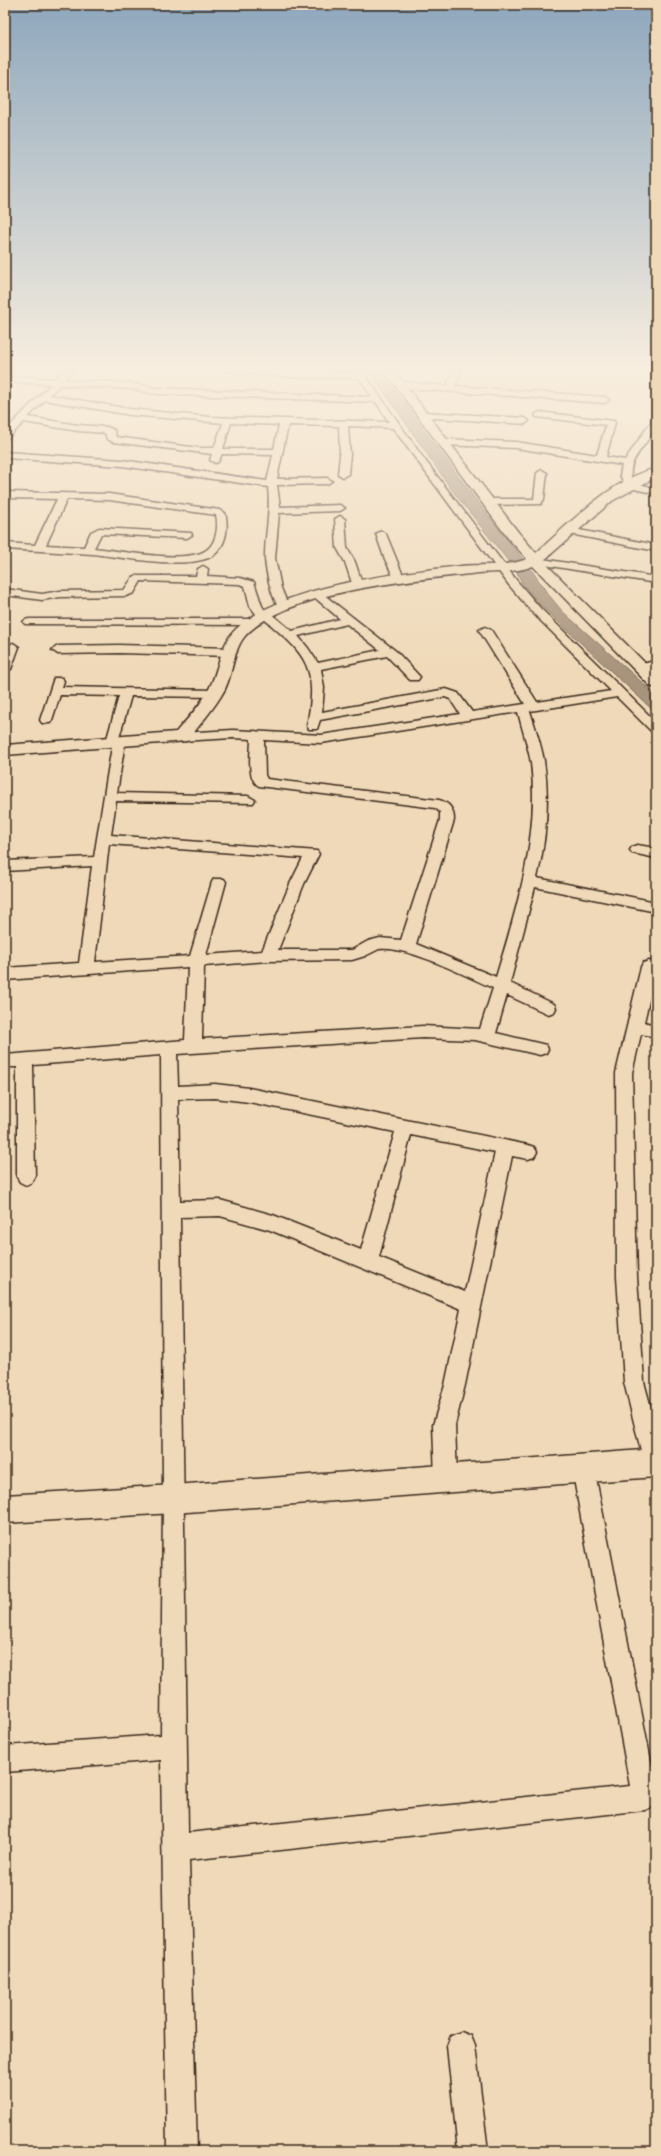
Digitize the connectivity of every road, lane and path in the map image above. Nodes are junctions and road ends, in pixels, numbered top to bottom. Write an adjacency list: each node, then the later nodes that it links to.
1 (162, 470): 11 (street)
2 (212, 470): 11 (street)
3 (275, 470): 13 (street)
4 (343, 470): 10 (street)
5 (430, 470): 29 (street)
6 (464, 470): 18 (street)
7 (626, 470): 14 (street)
8 (656, 472): 14 (street)
9 (542, 473): 18 (street)
10 (343, 474)
11 (210, 476): 13 (street)
12 (327, 481): 13 (street)
13 (272, 484): 19 (street)
14 (629, 485): 15 (street); 20 (street)
15 (656, 491)
16 (5, 495): 17 (street)
17 (64, 496): 24 (street); 27 (street)
18 (488, 502): 28 (street)
19 (274, 510): 33 (street); 36 (street)
20 (569, 531): 25 (street); 28 (street)
21 (382, 534): 30 (street)
22 (187, 535): 26 (street)
23 (5, 546): 24 (street)
24 (39, 548): 26 (street)
25 (656, 548)
26 (87, 551): 27 (street)
27 (206, 555): 31 (street)
28 (533, 562): 29 (street); 32 (street); 49 (street)
29 (505, 568): 30 (street); 53 (street)
30 (399, 578): 33 (street)
31 (201, 579): 34 (street); 37 (street)
32 (656, 580)
33 (358, 586): 35 (street)
34 (5, 592)
35 (319, 596): 36 (street); 38 (street)
36 (283, 607): 37 (street)
37 (260, 618): 39 (street); 41 (street); 44 (street)
38 (348, 620): 41 (street); 45 (street)
39 (29, 622)
40 (485, 630): 55 (street)
41 (290, 635): 47 (street)
42 (13, 647): 48 (street)
43 (58, 650): 44 (street)
44 (230, 652): 54 (street)
45 (389, 652): 47 (street); 50 (street)
46 (656, 664): 49 (street)
47 (315, 667): 57 (street)
48 (5, 669)
49 (642, 669): 51 (street)
50 (414, 678)
51 (656, 683)
52 (126, 692): 54 (street); 58 (street); 63 (street)
53 (620, 693): 55 (street); 59 (street)
54 (215, 694): 61 (street)
55 (528, 707): 56 (street); 72 (street)
56 (468, 716): 57 (street); 62 (street)
57 (315, 717): 62 (street)
58 (46, 720)
59 (656, 729)
60 (257, 735): 61 (street); 62 (street); 75 (street)
61 (181, 737): 63 (street)
62 (310, 738)
63 (116, 742): 64 (street); 65 (street)
64 (5, 750)
65 (110, 797): 66 (street); 67 (street)
66 (248, 800)
67 (103, 839): 70 (street); 76 (street)
68 (637, 850): 69 (street)
69 (656, 853)
70 (100, 861): 71 (street); 79 (street)
71 (5, 866)
72 (529, 881): 74 (street); 81 (street)
73 (219, 882): 77 (street)
74 (656, 907)
75 (407, 947): 76 (street); 81 (street)
76 (268, 956): 77 (street)
77 (196, 961): 79 (street); 86 (street)
78 (649, 966): 83 (street)
79 (86, 968): 80 (street)
80 (5, 974)
81 (501, 985): 82 (street); 85 (street)
82 (548, 1008)
83 (634, 1026): 84 (street); 99 (street)
84 (656, 1031)
85 (486, 1037): 86 (street); 88 (street)
86 (193, 1046): 87 (street)
87 (169, 1048): 89 (street); 91 (street)
88 (540, 1049)
89 (25, 1059): 90 (street); 95 (street)
90 (5, 1061)
91 (170, 1093): 92 (street); 96 (street)
92 (405, 1126): 93 (street); 97 (street)
93 (505, 1147): 94 (street); 98 (street)
94 (528, 1152)
95 (26, 1177)
96 (171, 1209): 97 (street); 102 (street)
97 (368, 1261): 98 (street)
98 (472, 1304): 101 (street)
99 (655, 1463): 100 (street)
100 (583, 1468): 101 (street); 106 (street)
101 (446, 1478): 102 (street)
102 (174, 1499): 103 (street); 104 (street)
103 (5, 1509)
104 (173, 1747): 105 (street); 106 (street)
105 (5, 1759)
106 (176, 1848): 108 (street)
107 (461, 2046): 109 (street)
108 (182, 2151)
109 (473, 2151)

